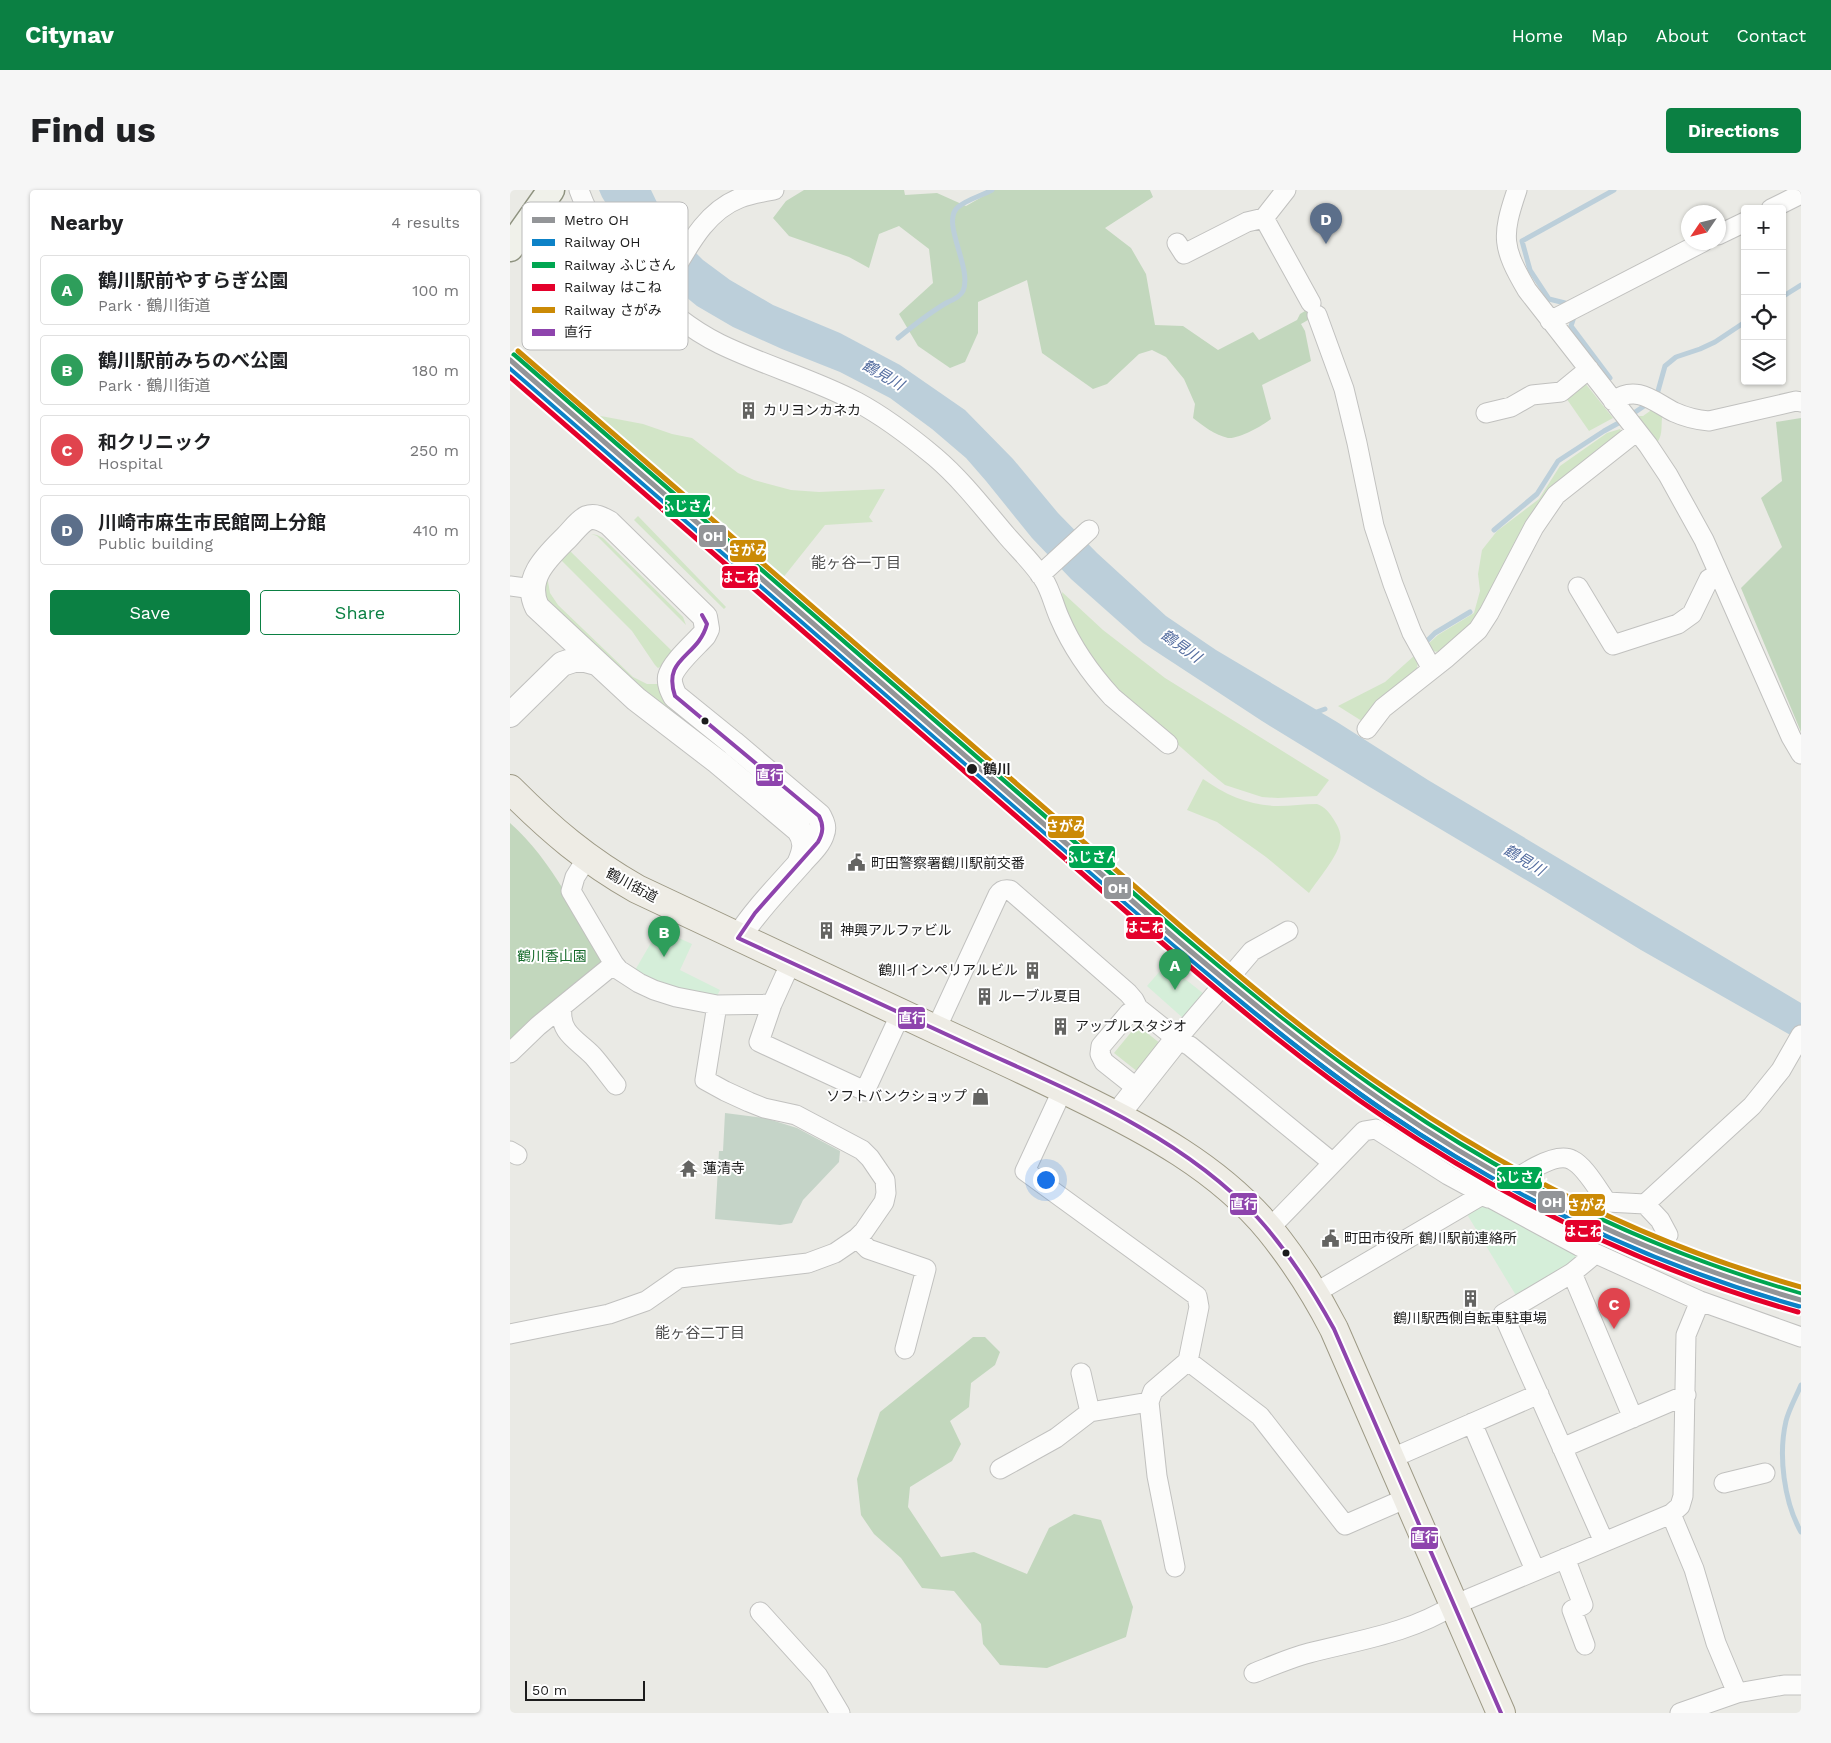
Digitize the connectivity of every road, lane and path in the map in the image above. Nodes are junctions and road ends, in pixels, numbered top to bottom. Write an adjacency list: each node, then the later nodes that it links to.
1 (551, 190): 7 (main road)
2 (579, 190): 8 (street)
3 (774, 190): 15 (street)
4 (1286, 190): 10 (street)
5 (1516, 190): 18 (street)
6 (1801, 194): 9 (street)
7 (543, 202)
8 (584, 202)
9 (1779, 205)
10 (1264, 218): 17 (street); 32 (street)
11 (1741, 224): 13 (street)
12 (522, 231): 14 (main road)
13 (1726, 231)
14 (510, 248)
15 (688, 248)
16 (1687, 250): 18 (street)
17 (1183, 254)
18 (1550, 320): 20 (street)
19 (688, 322): 25 (street)
20 (1589, 369): 22 (street); 23 (street)
21 (1801, 402): 23 (street)
22 (1486, 413)
23 (1626, 417): 26 (street); 32 (street)
24 (1087, 532): 25 (street)
25 (1045, 571): 35 (street)
26 (1719, 574): 28 (street); 36 (street)
27 (521, 587): 29 (street); 39 (street)
28 (1578, 587)
29 (561, 630): 30 (street); 31 (street)
30 (596, 663): 31 (street); 39 (street)
31 (562, 664): 33 (street)
32 (1432, 669): 34 (street)
33 (510, 714)
34 (1367, 729)
35 (1168, 744)
36 (1801, 754)
37 (510, 788): 38 (main road, 鶴川街道)
38 (587, 858): 41 (main road, 鶴川街道); 43 (street)
39 (799, 864): 41 (street)
40 (1288, 931): 50 (street)
41 (738, 938): 42 (main road, 鶴川街道)
42 (791, 962): 44 (street); 48 (main road, 鶴川街道)
43 (614, 964): 45 (street); 46 (street)
44 (772, 1004): 45 (street); 48 (street)
45 (717, 1005): 62 (street)
46 (562, 1008): 52 (street); 53 (street)
47 (1138, 1008): 49 (street); 50 (street); 55 (street)
48 (900, 1013): 49 (main road, 鶴川街道)
49 (936, 1029): 54 (main road, 鶴川街道)
50 (1178, 1039): 55 (street); 57 (street)
51 (1797, 1049): 59 (street)
52 (510, 1053)
53 (616, 1084)
54 (1062, 1088): 56 (main road, 鶴川街道); 70 (street)
55 (1138, 1089): 56 (street)
56 (1117, 1115): 60 (main road, 鶴川街道)
57 (1333, 1163): 58 (street); 60 (street)
58 (1485, 1196): 59 (street); 63 (street); 65 (street)
59 (1645, 1204): 61 (street)
60 (1269, 1229): 65 (main road, 鶴川街道)
61 (1668, 1235)
62 (857, 1238): 67 (street); 69 (street)
63 (1595, 1254): 64 (street); 66 (street)
64 (1572, 1273): 72 (street); 76 (street)
65 (1315, 1293): 79 (main road, 鶴川街道)
66 (1700, 1302): 68 (street); 73 (street)
67 (510, 1334)
68 (1801, 1337)
69 (905, 1349)
70 (1188, 1361): 74 (street); 83 (street)
71 (1081, 1373): 75 (street)
72 (1539, 1394): 77 (street); 78 (street)
73 (1686, 1396): 76 (street); 84 (street)
74 (1149, 1402): 75 (street); 87 (street)
75 (1090, 1412): 80 (street)
76 (1633, 1418): 78 (street)
77 (1472, 1423): 79 (street); 88 (street)
78 (1562, 1448): 85 (street)
79 (1390, 1458): 83 (main road, 鶴川街道)
80 (1000, 1468)
81 (1765, 1473): 82 (street)
82 (1724, 1483)
83 (1407, 1498): 89 (main road, 鶴川街道)
84 (1671, 1514): 85 (street); 94 (street)
85 (1604, 1542): 86 (street)
86 (1565, 1558): 88 (street); 91 (street)
87 (1175, 1567)
88 (1534, 1570): 89 (street)
89 (1454, 1605): 92 (street); 96 (main road, 鶴川街道)
90 (760, 1612): 95 (street)
91 (1585, 1645)
92 (1254, 1673)
93 (1801, 1684): 94 (street)
94 (1737, 1692): 97 (street)
95 (840, 1713)
96 (1501, 1713)
97 (1680, 1713)

